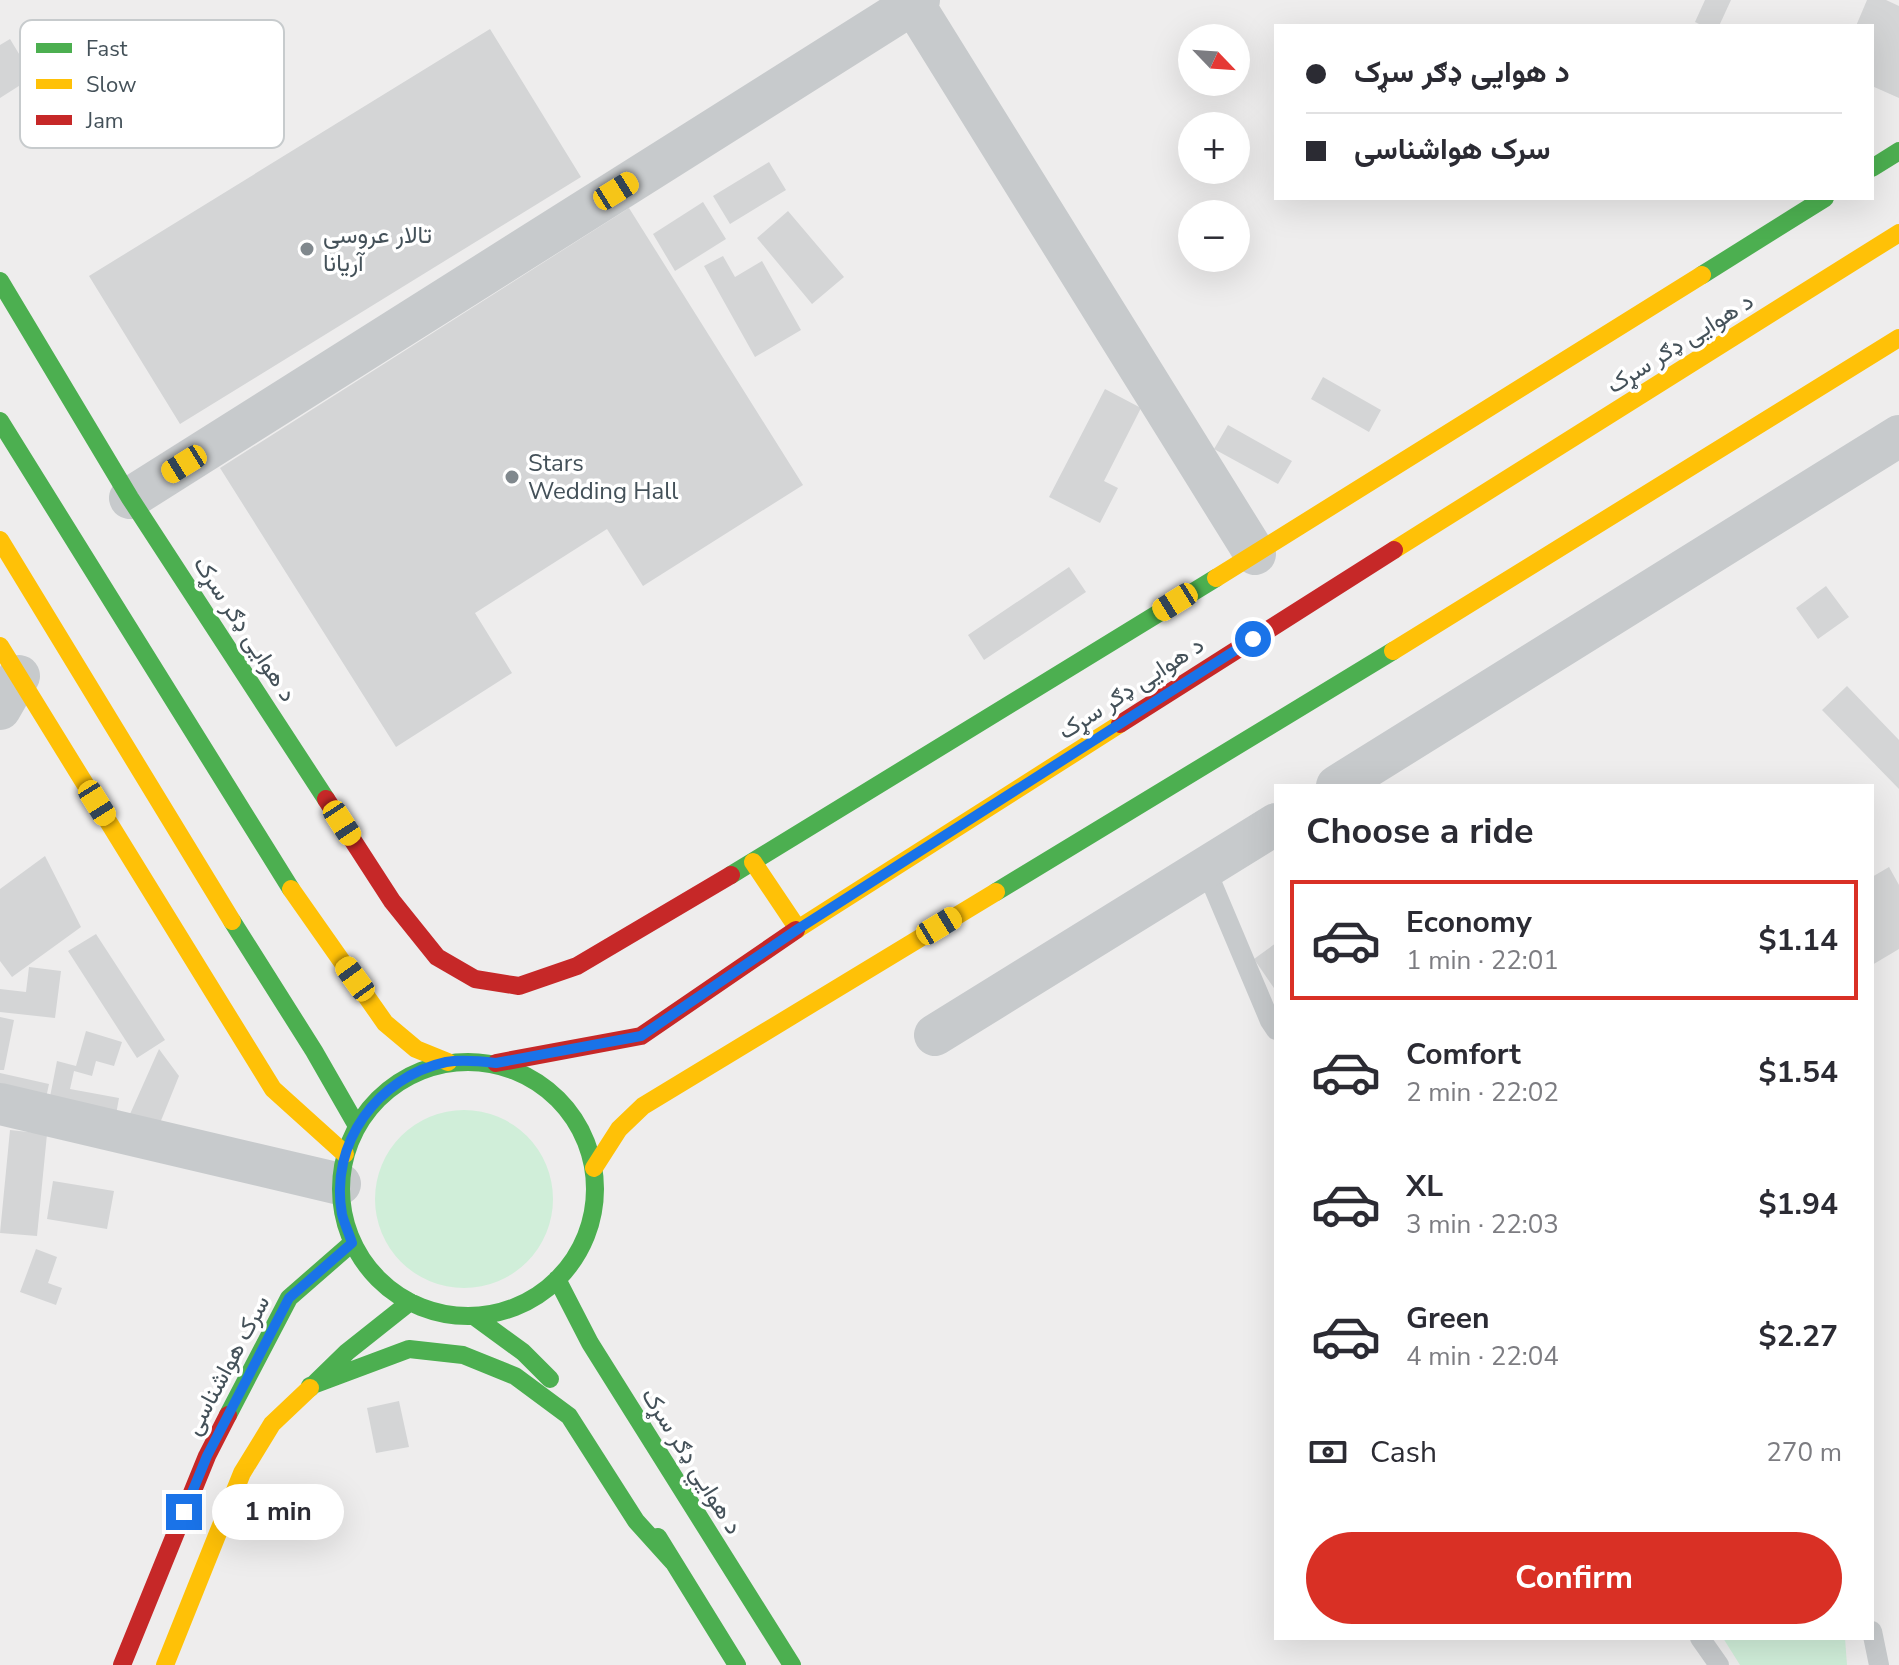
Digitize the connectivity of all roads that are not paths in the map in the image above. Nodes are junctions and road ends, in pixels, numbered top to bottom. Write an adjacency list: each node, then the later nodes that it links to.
1 (914, 1): 10 (street); 12 (street)
2 (1899, 151): 3 (main road)
3 (1874, 167)
4 (1822, 200): 12 (main road)
5 (1899, 233): 18 (main road, د هوایی ډګر سړک)
6 (0, 281): 10 (main road, د هوایی ډګر سړک)
7 (1899, 338): 25 (main road)
8 (0, 421): 21 (main road)
9 (1899, 436): 14 (street)
10 (130, 498): 16 (main road, د هوایی ډګر سړک)
11 (0, 540): 24 (main road)
12 (1255, 554): 16 (main road)
13 (6, 677): 26 (main road)
14 (1358, 781)
15 (1274, 825): 17 (street)
16 (753, 862): 18 (main road)
17 (1205, 867): 19 (lane); 20 (street)
18 (798, 929): 22 (main road, د هوایی ډګر سړک)
19 (1274, 1027)
20 (935, 1035)
21 (448, 1062): 22 (main road); 24 (main road)
22 (496, 1063): 25 (main road)
23 (0, 1104): 26 (street)
24 (357, 1126): 26 (main road)
25 (594, 1168): 28 (main road)
26 (342, 1169): 27 (main road)
27 (352, 1243): 29 (main road); 35 (main road, سرک هواشناسی)
28 (557, 1279): 30 (main road); 38 (main road, د هوايي ډګر سړک)
29 (410, 1302): 30 (main road); 31 (main road)
30 (475, 1317): 32 (main road)
31 (310, 1386): 32 (main road); 36 (main road)
32 (673, 1562): 37 (main road)
33 (1701, 1640): 39 (lane)
34 (1874, 1640): 40 (lane)
35 (122, 1665)
36 (165, 1665)
37 (737, 1665)
38 (792, 1665)
39 (1719, 1665)
40 (1879, 1665)

